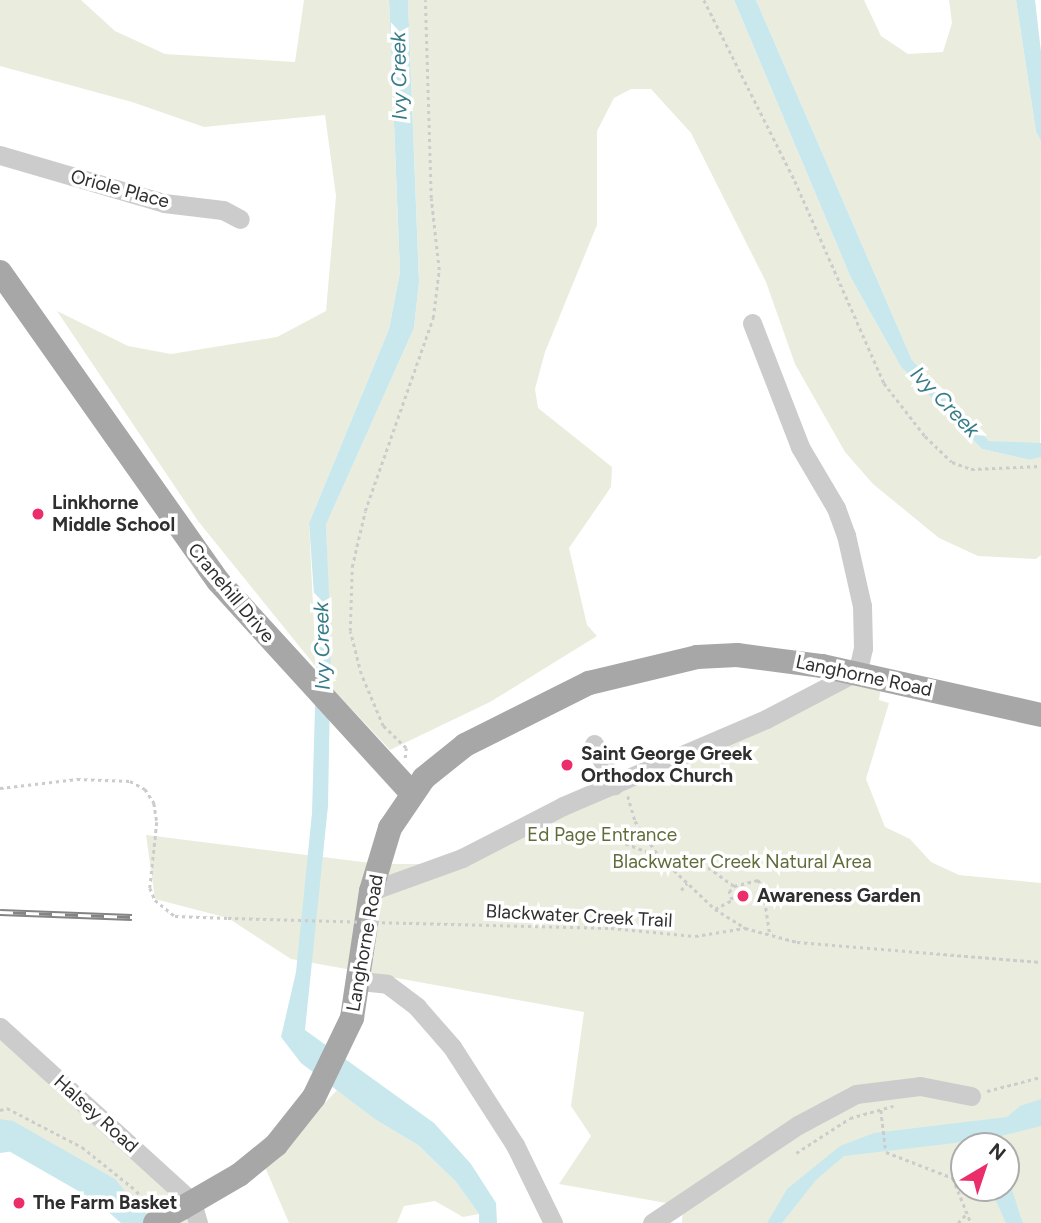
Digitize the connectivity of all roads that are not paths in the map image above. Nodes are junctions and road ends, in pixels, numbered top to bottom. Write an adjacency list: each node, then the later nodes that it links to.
1 (0, 155): 2 (street, Oriole Place)
2 (240, 219)
3 (0, 272): 9 (main road, Cranehill Drive)
4 (752, 323): 5 (street)
5 (855, 673): 6 (main road, Langhorne Road); 8 (street); 9 (main road, Langhorne Road)
6 (1041, 715)
7 (594, 744): 8 (street)
8 (612, 785): 10 (street)
9 (411, 792): 10 (main road, Langhorne Road)
10 (371, 891): 11 (main road, Langhorne Road)
11 (360, 981): 14 (main road, Langhorne Road); 16 (street)
12 (0, 1027): 14 (street, Halsey Road)
13 (971, 1096): 17 (street)
14 (191, 1211): 15 (main road, Langhorne Road, bridge)
15 (154, 1220)
16 (554, 1223)
17 (652, 1223)

